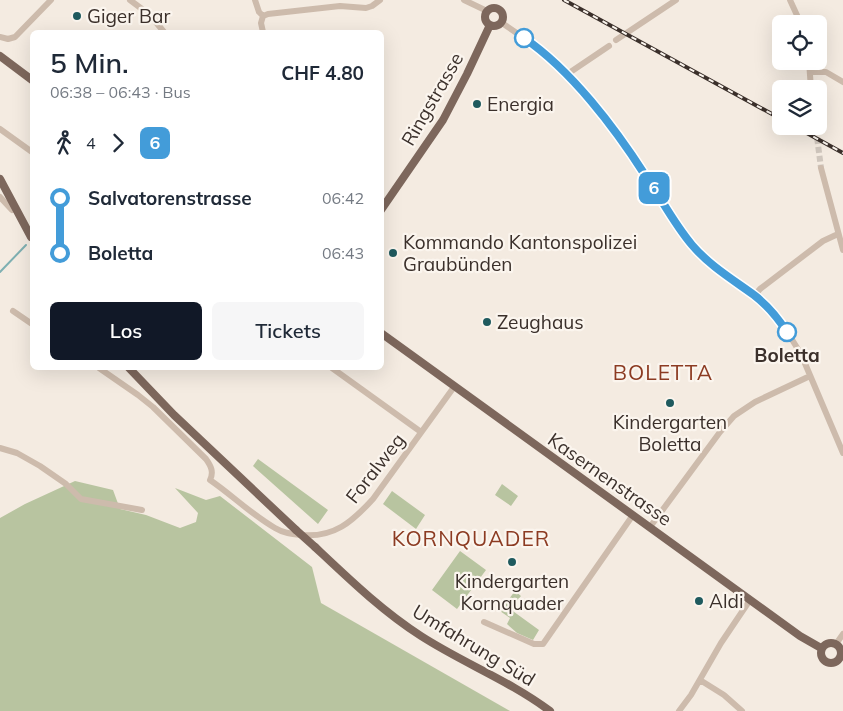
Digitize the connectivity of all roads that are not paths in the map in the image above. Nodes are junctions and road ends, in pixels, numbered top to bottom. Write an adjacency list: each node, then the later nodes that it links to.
1 (51, 0): 17 (street)
2 (130, 0): 15 (street)
3 (255, 0): 12 (street)
4 (380, 0): 12 (street)
5 (464, 0): 10 (street)
6 (502, 0): 9 (main road)
7 (676, 0): 18 (street)
8 (793, 1): 11 (street)
9 (498, 9): 10 (main road); 13 (main road)
10 (487, 11): 14 (main road)
11 (798, 15)
12 (263, 16): 16 (street)
13 (502, 23): 14 (main road); 22 (street)
14 (490, 25): 32 (main road, Ringstrasse)
15 (162, 30)
16 (263, 30)
17 (2, 38)
18 (616, 40)
19 (609, 46): 22 (street)
20 (0, 56): 23 (main road)
21 (810, 72): 24 (street); 25 (street)
22 (566, 75): 38 (street)
23 (30, 78)
24 (811, 80)
25 (843, 82)
26 (0, 129): 27 (street)
27 (30, 151)
28 (821, 168): 35 (street)
29 (0, 179): 34 (main road)
30 (0, 190): 33 (main road)
31 (0, 197): 33 (street)
32 (384, 206)
33 (12, 210): 36 (main road)
34 (30, 234)
35 (838, 234): 37 (street); 38 (street)
36 (30, 235)
37 (843, 250)
38 (754, 296): 45 (street)
39 (12, 311): 40 (street)
40 (30, 323)
41 (384, 335): 46 (main road, Kasernenstrasse)
42 (102, 370): 47 (street, Foralweg)
43 (131, 370): 60 (main road, Umfahrung Süd, bridge)
44 (335, 370): 47 (street)
45 (810, 376): 49 (street); 52 (street)
46 (454, 387): 47 (street, Foralweg); 51 (main road, Kasernenstrasse)
47 (421, 432)
48 (0, 448): 50 (street)
49 (843, 452)
50 (142, 510)
51 (633, 515): 52 (main road, Kasernenstrasse); 54 (street)
52 (650, 527): 53 (main road, Kasernenstrasse)
53 (750, 600): 57 (main road, Kasernenstrasse); 59 (street)
54 (484, 622)
55 (843, 634): 56 (street)
56 (836, 644): 57 (main road); 58 (main road)
57 (821, 648): 58 (main road)
58 (840, 663)
59 (700, 680): 61 (street); 62 (street)
60 (550, 711)
61 (678, 711)
62 (742, 711)

